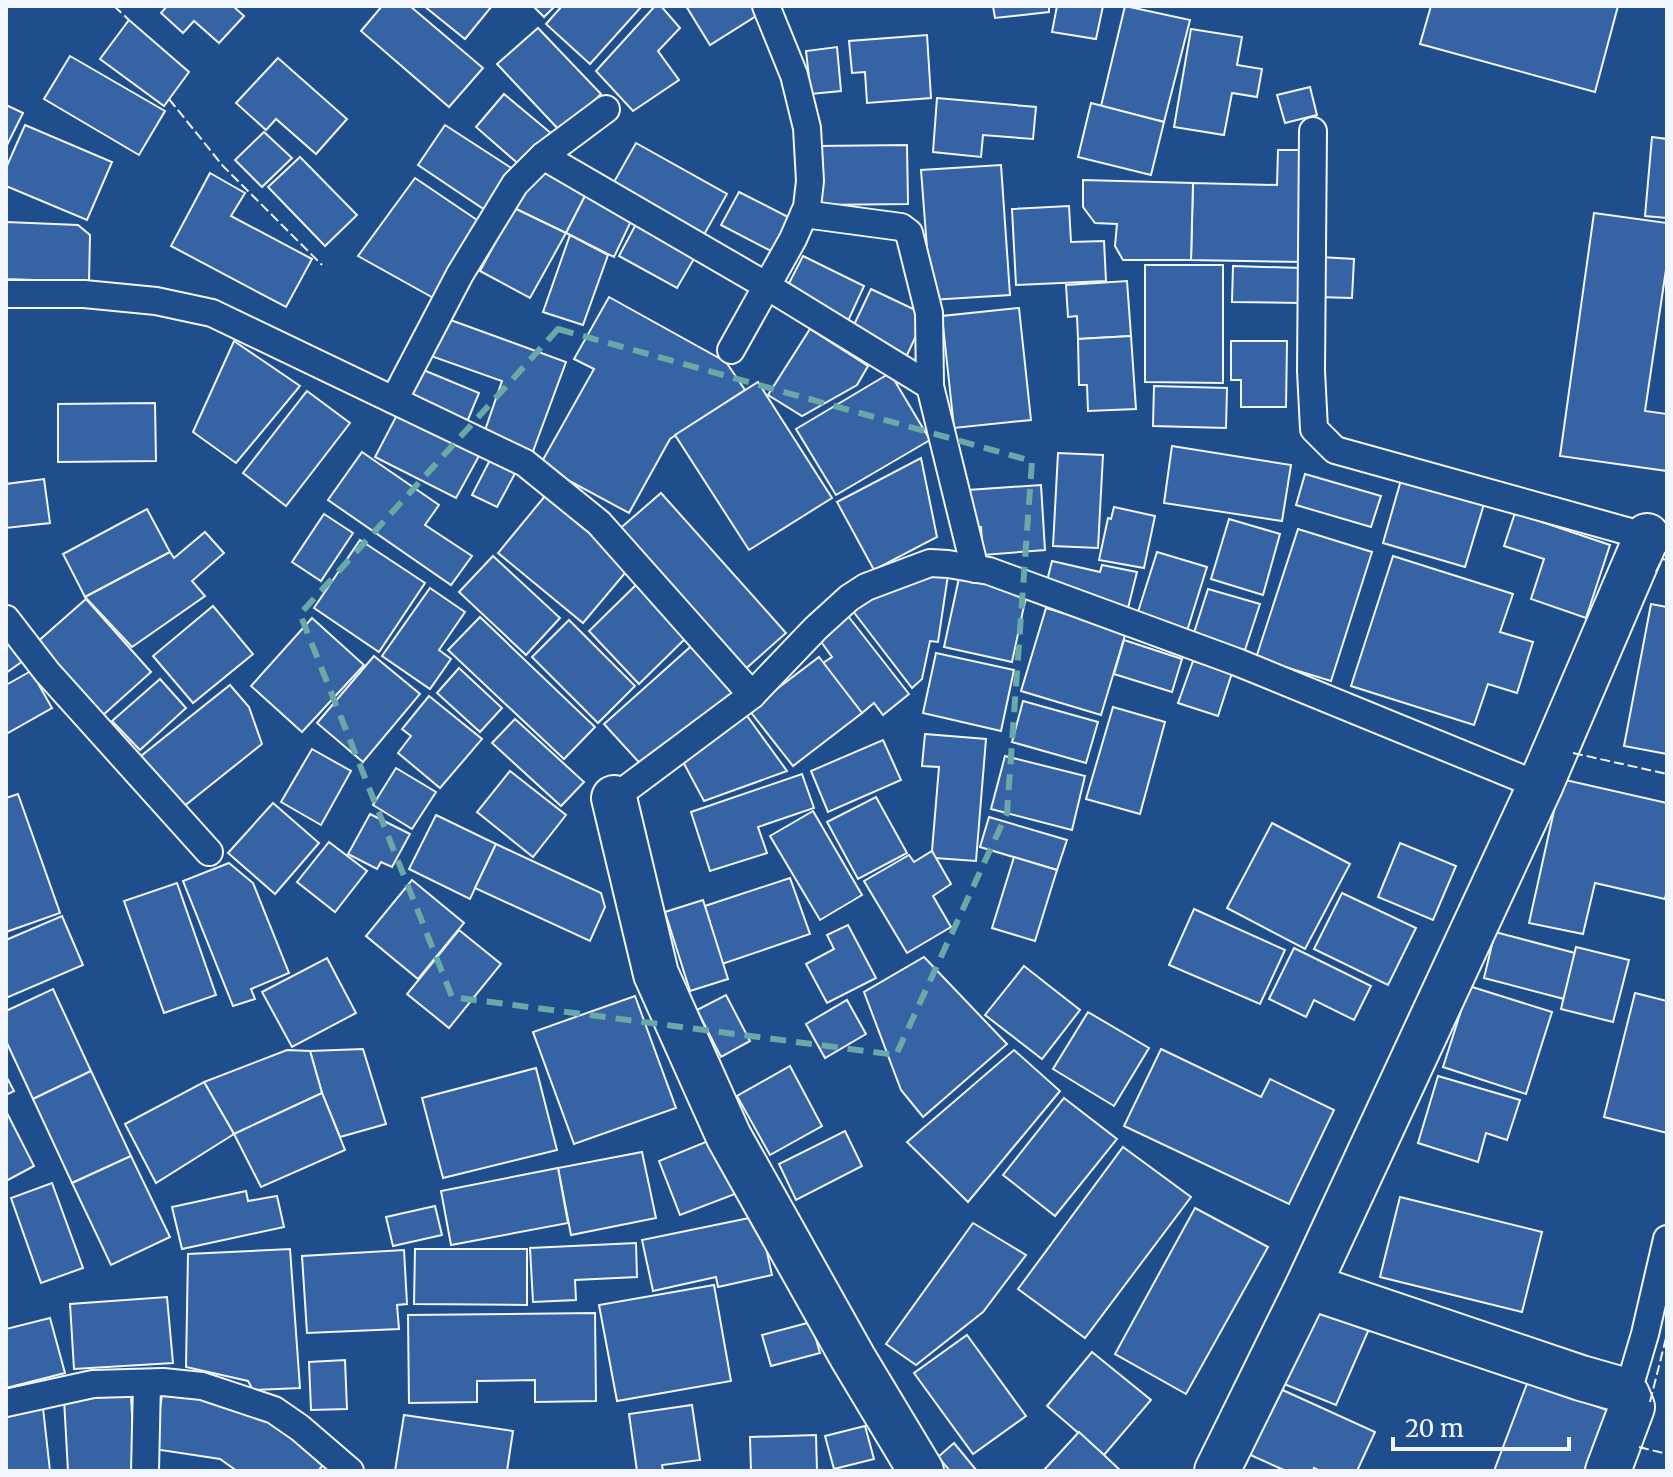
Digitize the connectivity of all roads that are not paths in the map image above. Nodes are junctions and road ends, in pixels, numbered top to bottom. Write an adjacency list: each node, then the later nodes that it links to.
1 (766, 6): 5 (lane)
2 (606, 109): 4 (lane)
3 (1313, 131): 11 (lane)
4 (543, 156): 6 (lane); 10 (lane)
5 (804, 214): 6 (lane); 9 (lane)
6 (767, 286): 8 (lane); 9 (lane)
7 (6, 294): 10 (lane)
8 (731, 350)
9 (930, 386): 12 (lane)
10 (394, 400): 14 (lane)
11 (1657, 539): 15 (street)
12 (975, 569): 14 (lane); 15 (lane)
13 (6, 619): 17 (lane)
14 (752, 695): 16 (lane)
15 (1540, 786): 19 (street)
16 (614, 798): 25 (street)
17 (209, 852)
18 (1667, 1239): 21 (lane)
19 (1308, 1286): 21 (street); 26 (street)
20 (147, 1383): 22 (lane); 23 (lane); 24 (lane)
21 (1627, 1395): 27 (street)
22 (6, 1403)
23 (145, 1471)
24 (350, 1471)
25 (921, 1471)
26 (1217, 1471)
27 (1608, 1471)

